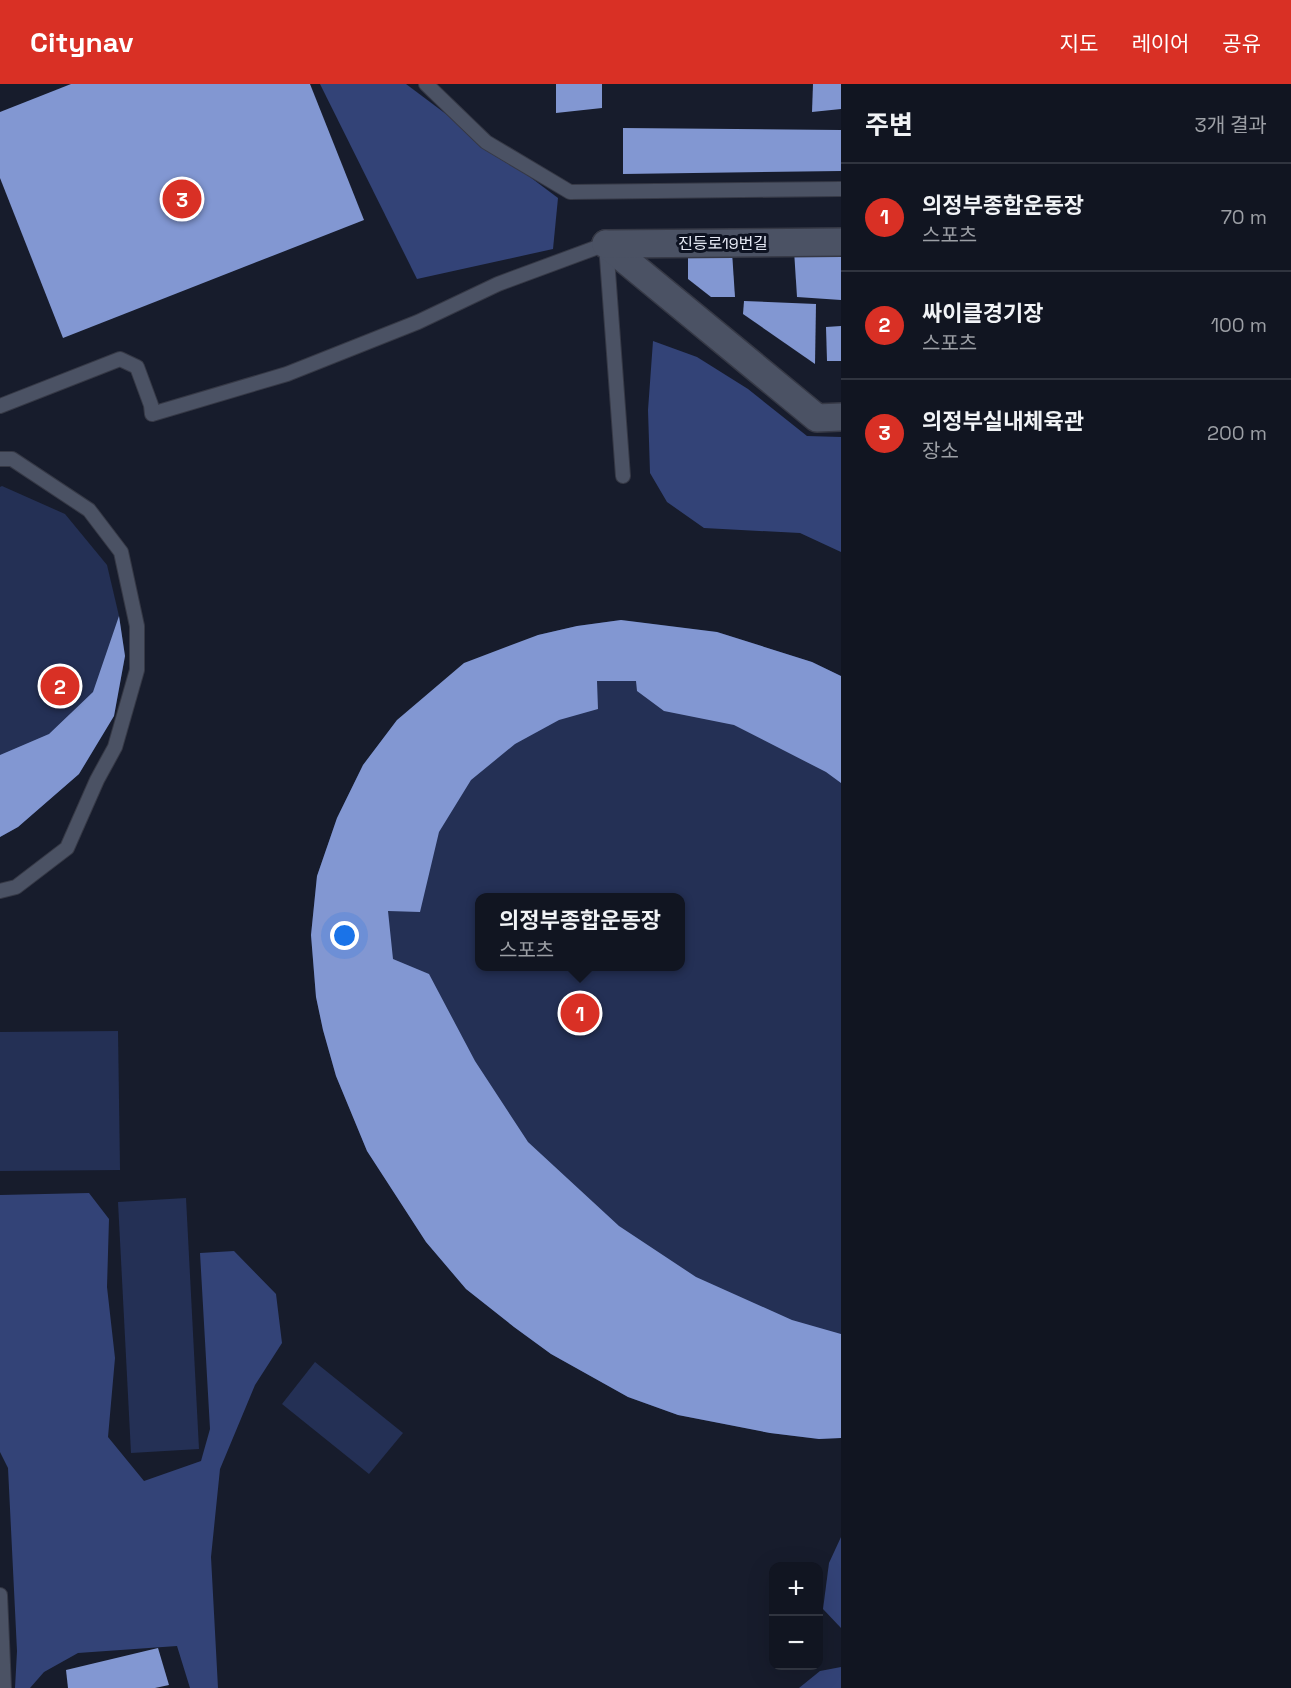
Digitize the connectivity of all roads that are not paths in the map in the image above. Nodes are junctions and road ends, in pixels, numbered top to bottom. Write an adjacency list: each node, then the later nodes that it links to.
1 (426, 84): 2 (lane)
2 (841, 189)
3 (841, 242): 4 (street, 진등로19번길)
4 (606, 244): 5 (lane); 6 (street); 8 (lane)
5 (0, 406)
6 (841, 417)
7 (0, 459): 9 (lane)
8 (623, 476)
9 (0, 891)
10 (0, 1595): 11 (lane)
11 (4, 1688)

